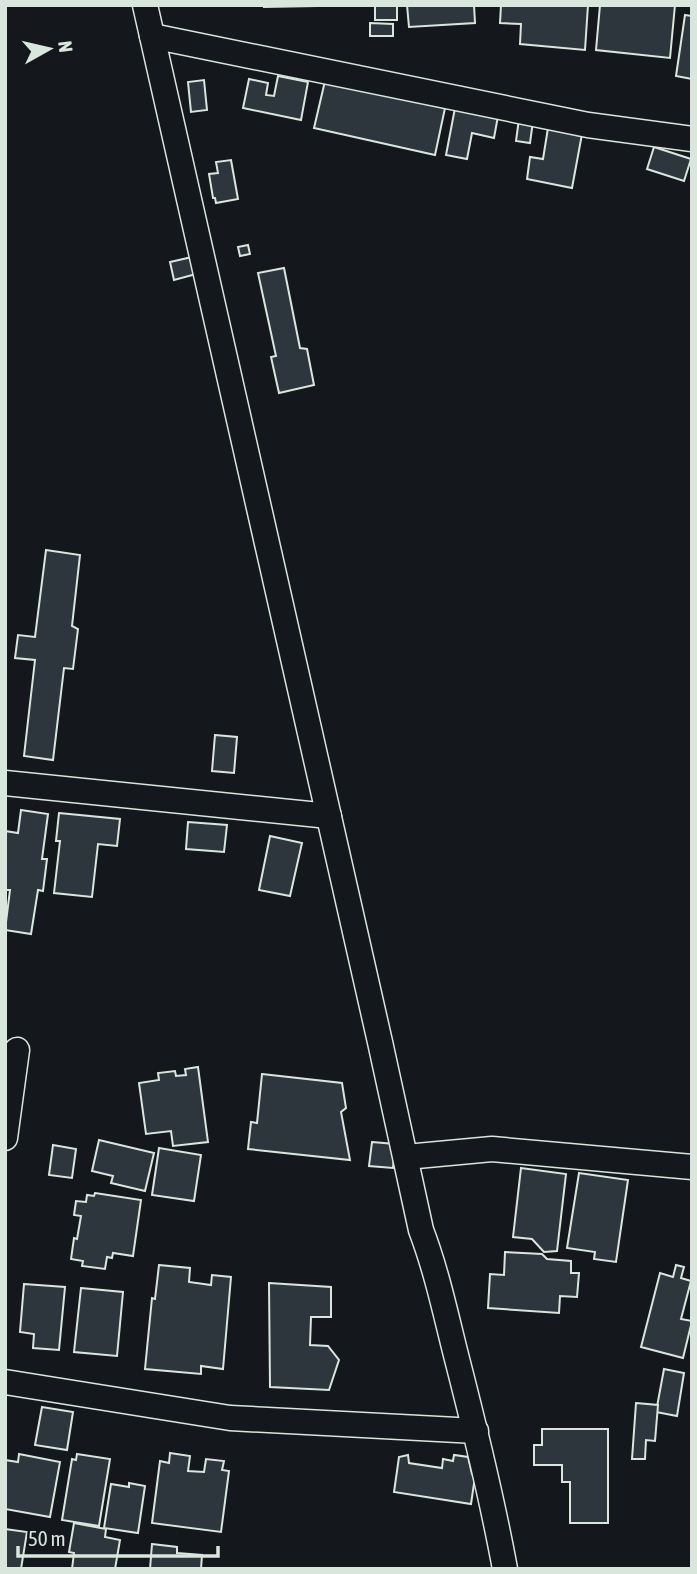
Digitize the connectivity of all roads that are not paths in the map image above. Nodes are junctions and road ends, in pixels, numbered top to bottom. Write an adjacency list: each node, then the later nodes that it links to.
1 (145, 5): 2 (street)
2 (152, 36): 3 (street); 5 (street)
3 (692, 139)
4 (5, 783): 5 (street)
5 (329, 816): 8 (street)
6 (17, 1050): 7 (street)
7 (5, 1138)
8 (406, 1157): 9 (street); 11 (street)
9 (692, 1167)
10 (5, 1382): 11 (street)
11 (476, 1431): 12 (street)
12 (505, 1569)

